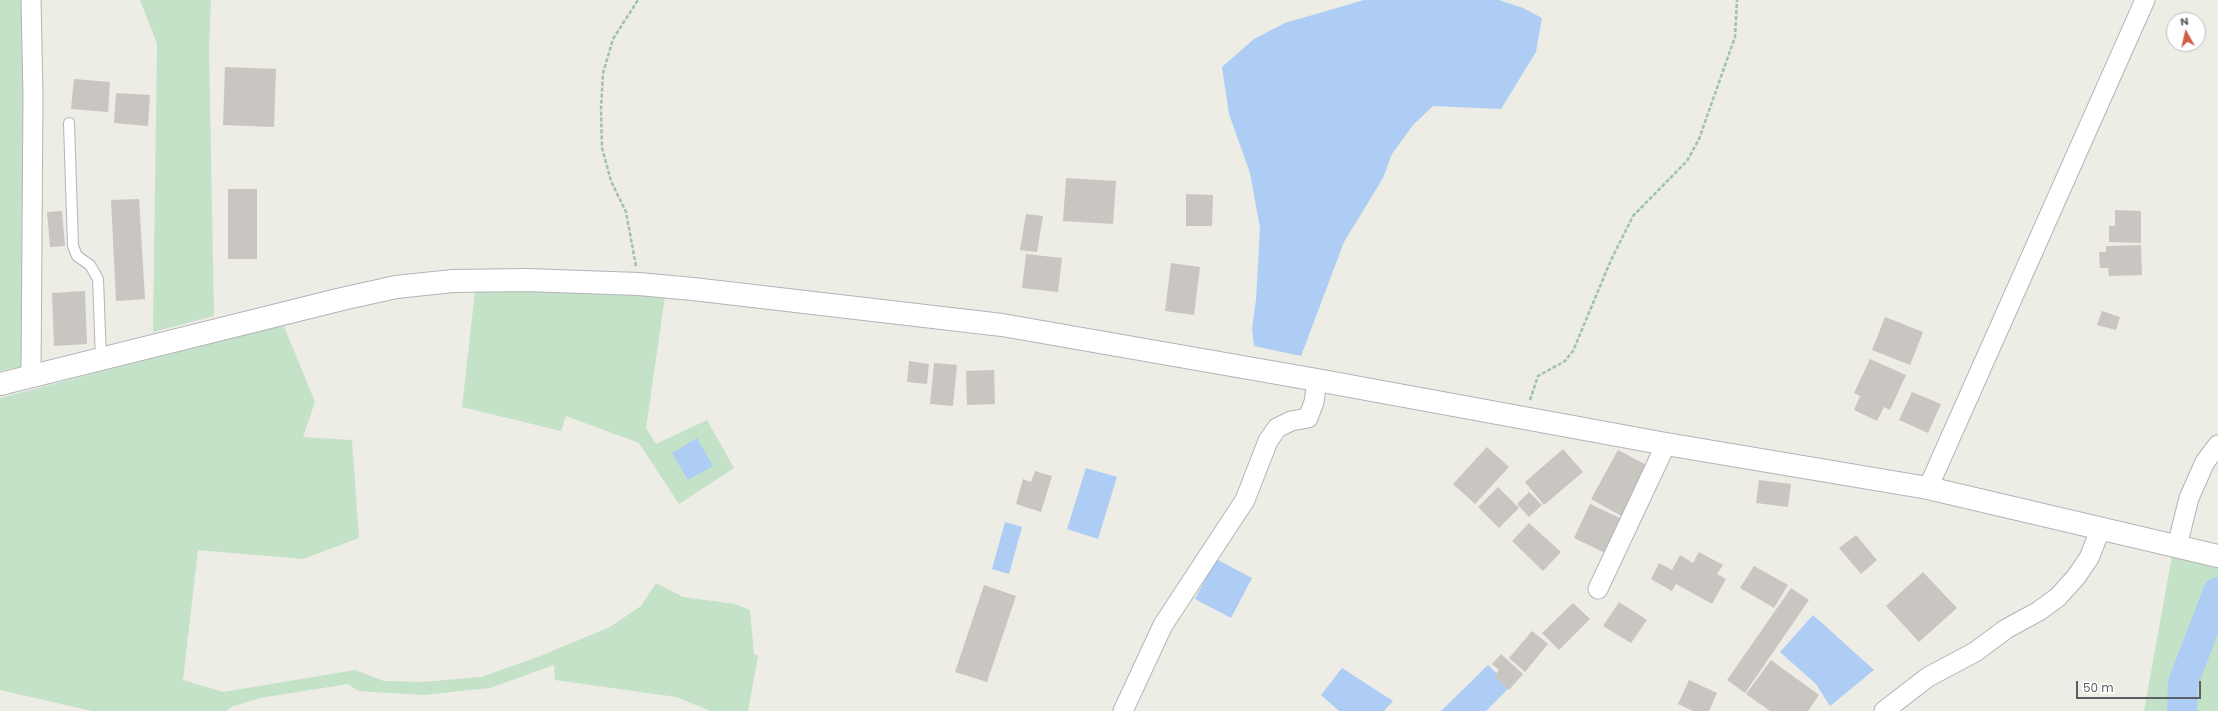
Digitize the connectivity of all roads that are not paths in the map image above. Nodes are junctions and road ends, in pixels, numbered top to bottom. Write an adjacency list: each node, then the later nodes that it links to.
1 (31, 0): 5 (street)
2 (2145, 0): 10 (street)
3 (69, 123): 4 (lane)
4 (101, 359): 5 (street); 6 (street)
5 (31, 376): 7 (street)
6 (1317, 380): 8 (street); 15 (street)
7 (0, 384)
8 (1666, 444): 10 (street); 14 (street)
9 (2218, 445): 12 (street)
10 (1928, 488): 11 (street)
11 (2101, 528): 12 (street); 16 (street)
12 (2177, 546): 13 (street)
13 (2208, 554)
14 (1598, 589)
15 (1123, 711)
16 (1884, 711)

